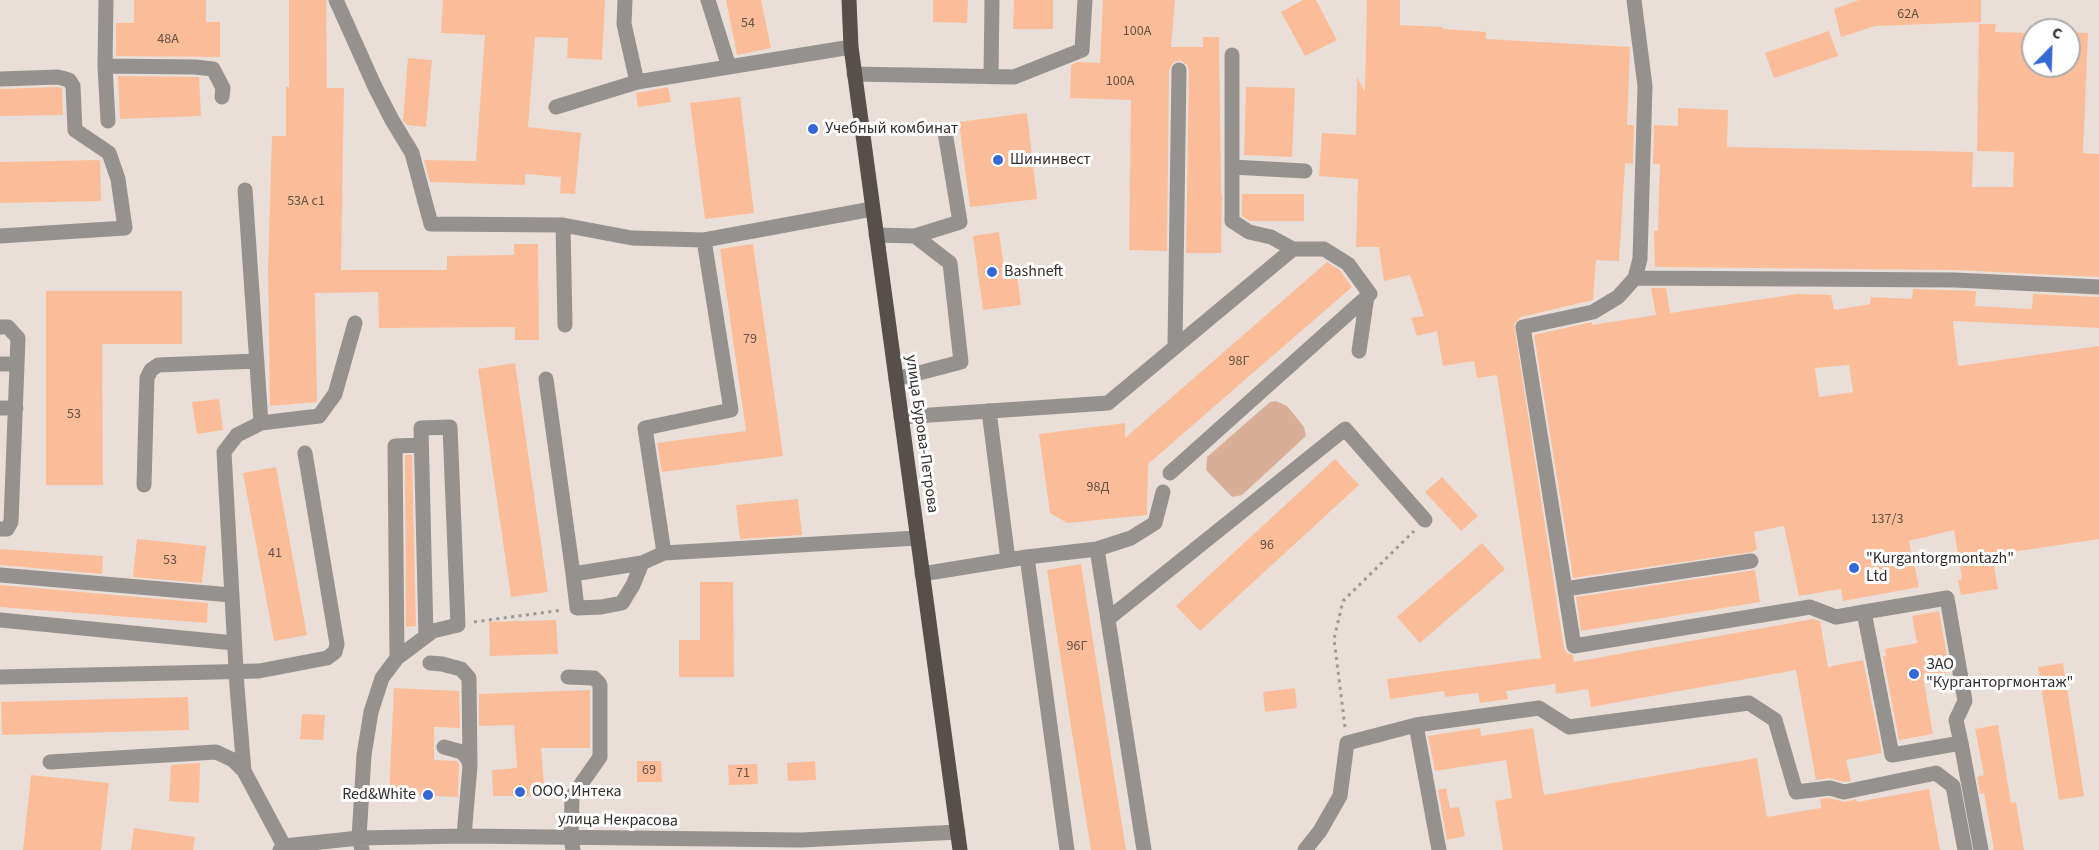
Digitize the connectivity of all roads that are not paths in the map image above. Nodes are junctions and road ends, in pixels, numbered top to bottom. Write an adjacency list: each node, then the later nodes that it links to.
1 (106, 0): 13 (street)
2 (336, 0): 28 (street)
3 (625, 0): 19 (street)
4 (708, 0): 14 (street)
5 (841, 0): 10 (main road, улица Бурова-Петрова)
6 (849, 0): 10 (main road, улица Бурова-Петрова)
7 (992, 0): 17 (street)
8 (1085, 0): 17 (street)
9 (1634, 0): 34 (street)
10 (849, 22): 11 (main road, улица Бурова-Петрова)
11 (850, 48): 14 (street); 16 (main road, улица Бурова-Петрова)
12 (1233, 55): 24 (street)
13 (105, 66): 20 (street); 22 (street)
14 (729, 67): 19 (street)
15 (1179, 70): 40 (street)
16 (854, 74): 17 (street); 27 (main road, улица Бурова-Петрова)
17 (991, 77)
18 (0, 79): 30 (street)
19 (637, 82): 21 (street)
20 (222, 97)
21 (556, 107)
22 (108, 121)
23 (945, 132): 31 (street)
24 (1232, 167): 25 (street); 33 (street)
25 (1305, 171)
26 (245, 190): 42 (street)
27 (873, 209): 29 (main road, улица Бурова-Петрова); 32 (street)
28 (563, 225): 32 (street); 38 (street)
29 (876, 235): 31 (street); 46 (main road, улица Бурова-Петрова)
30 (0, 236)
31 (915, 236): 46 (street)
32 (704, 240): 62 (street)
33 (1293, 249): 36 (street); 40 (street)
34 (1635, 278): 35 (street); 70 (street)
35 (2099, 286)
36 (1367, 296): 41 (street); 54 (street)
37 (355, 323): 50 (street)
38 (566, 325)
39 (0, 327): 44 (street)
40 (1175, 347): 48 (street)
41 (1359, 351)
42 (257, 361): 50 (street); 55 (street)
43 (0, 364): 44 (street)
44 (16, 364): 47 (street)
45 (546, 379): 67 (street)
46 (896, 380): 49 (main road, улица Бурова-Петрова)
47 (8, 408): 52 (street)
48 (989, 411): 49 (street); 64 (street)
49 (901, 417): 60 (main road, улица Бурова-Петрова)
50 (261, 423): 71 (street)
51 (421, 445): 75 (street); 75 (street); 77 (street)
52 (7, 446): 56 (street)
53 (305, 453): 79 (street)
54 (1170, 473)
55 (144, 485)
56 (6, 489): 59 (street)
57 (1163, 492): 61 (street)
58 (1425, 520): 73 (street)
59 (0, 529)
60 (917, 538): 62 (street); 68 (main road, улица Бурова-Петрова)
61 (1097, 549): 63 (street); 73 (street)
62 (664, 553): 66 (street)
63 (1027, 557): 64 (street); 97 (street)
64 (1008, 560): 68 (street)
65 (1752, 561): 70 (street)
66 (642, 563): 67 (street); 67 (street)
67 (573, 574)
68 (922, 574): 88 (main road, улица Бурова-Петрова)
69 (0, 575): 71 (street)
70 (1565, 589): 72 (street)
71 (231, 595): 76 (street)
72 (1864, 612): 83 (street); 83 (street)
73 (1108, 619): 98 (street)
74 (0, 620): 76 (street)
75 (426, 636): 77 (street)
76 (234, 643): 79 (street)
77 (397, 658): 91 (street)
78 (430, 663): 86 (street)
79 (236, 671): 80 (street); 87 (street)
80 (0, 677)
81 (568, 677): 92 (street)
82 (1416, 725): 99 (street); 100 (street); 101 (street)
83 (1961, 743): 102 (street)
84 (444, 747): 86 (street)
85 (50, 762): 87 (street)
86 (470, 766): 89 (street)
87 (244, 771): 95 (street)
88 (958, 832): 94 (street, улица Некрасова); 96 (main road, улица Бурова-Петрова)
89 (464, 836): 90 (street, улица Некрасова); 92 (street, улица Некрасова)
90 (434, 843): 91 (street, улица Некрасова)
91 (360, 844): 95 (street, улица Некрасова)
92 (572, 844): 93 (street, улица Некрасова)
93 (652, 845): 94 (street, улица Некрасова)
94 (802, 845)
95 (282, 848)
96 (960, 850)
97 (1066, 850)
98 (1144, 850)
99 (1305, 850)
100 (1439, 850)
101 (1965, 850)
102 (1981, 850)

